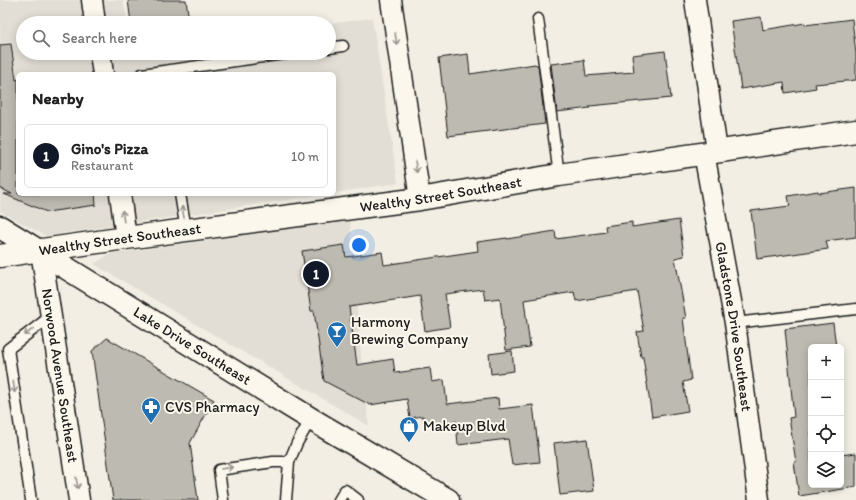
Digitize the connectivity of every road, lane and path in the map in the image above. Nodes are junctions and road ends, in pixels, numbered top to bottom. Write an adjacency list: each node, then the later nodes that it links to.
1 (92, 0): 4 (street)
2 (391, 0): 17 (street, one-way to 17)
3 (695, 0): 13 (street, Gladstone Drive Southeast)
4 (94, 16)
5 (538, 19): 14 (lane)
6 (343, 46): 7 (lane)
7 (336, 47)
8 (101, 60): 10 (street)
9 (246, 60): 11 (lane)
10 (103, 72)
11 (167, 72)
12 (856, 131): 13 (main road, Wealthy Street Southeast)
13 (711, 152): 14 (main road, Wealthy Street Southeast); 25 (street, Gladstone Drive Southeast)
14 (559, 175): 17 (main road, Wealthy Street Southeast)
15 (120, 196): 20 (street, one-way to 15)
16 (180, 196): 19 (lane, one-way to 16)
17 (420, 199): 19 (main road, Wealthy Street Southeast)
18 (0, 227): 21 (main road, Lake Drive Southeast)
19 (186, 230): 20 (main road, Wealthy Street Southeast)
20 (126, 238): 21 (main road, Wealthy Street Southeast)
21 (41, 251): 22 (main road, Wealthy Street Southeast); 24 (street, Norwood Avenue Southeast); 26 (main road, Lake Drive Southeast)
22 (0, 256)
23 (856, 310): 25 (lane)
24 (51, 316): 28 (lane, one-way to 28); 29 (street, Norwood Avenue Southeast, one-way to 29)
25 (735, 323): 35 (street, Gladstone Drive Southeast)
26 (311, 419): 27 (lane); 34 (main road, Lake Drive Southeast)
27 (289, 462): 30 (lane, one-way to 27); 31 (lane)
28 (31, 500)
29 (79, 500)
30 (223, 500)
31 (286, 500)
32 (339, 500): 33 (lane)
33 (358, 500)
34 (448, 500)
35 (759, 500)

